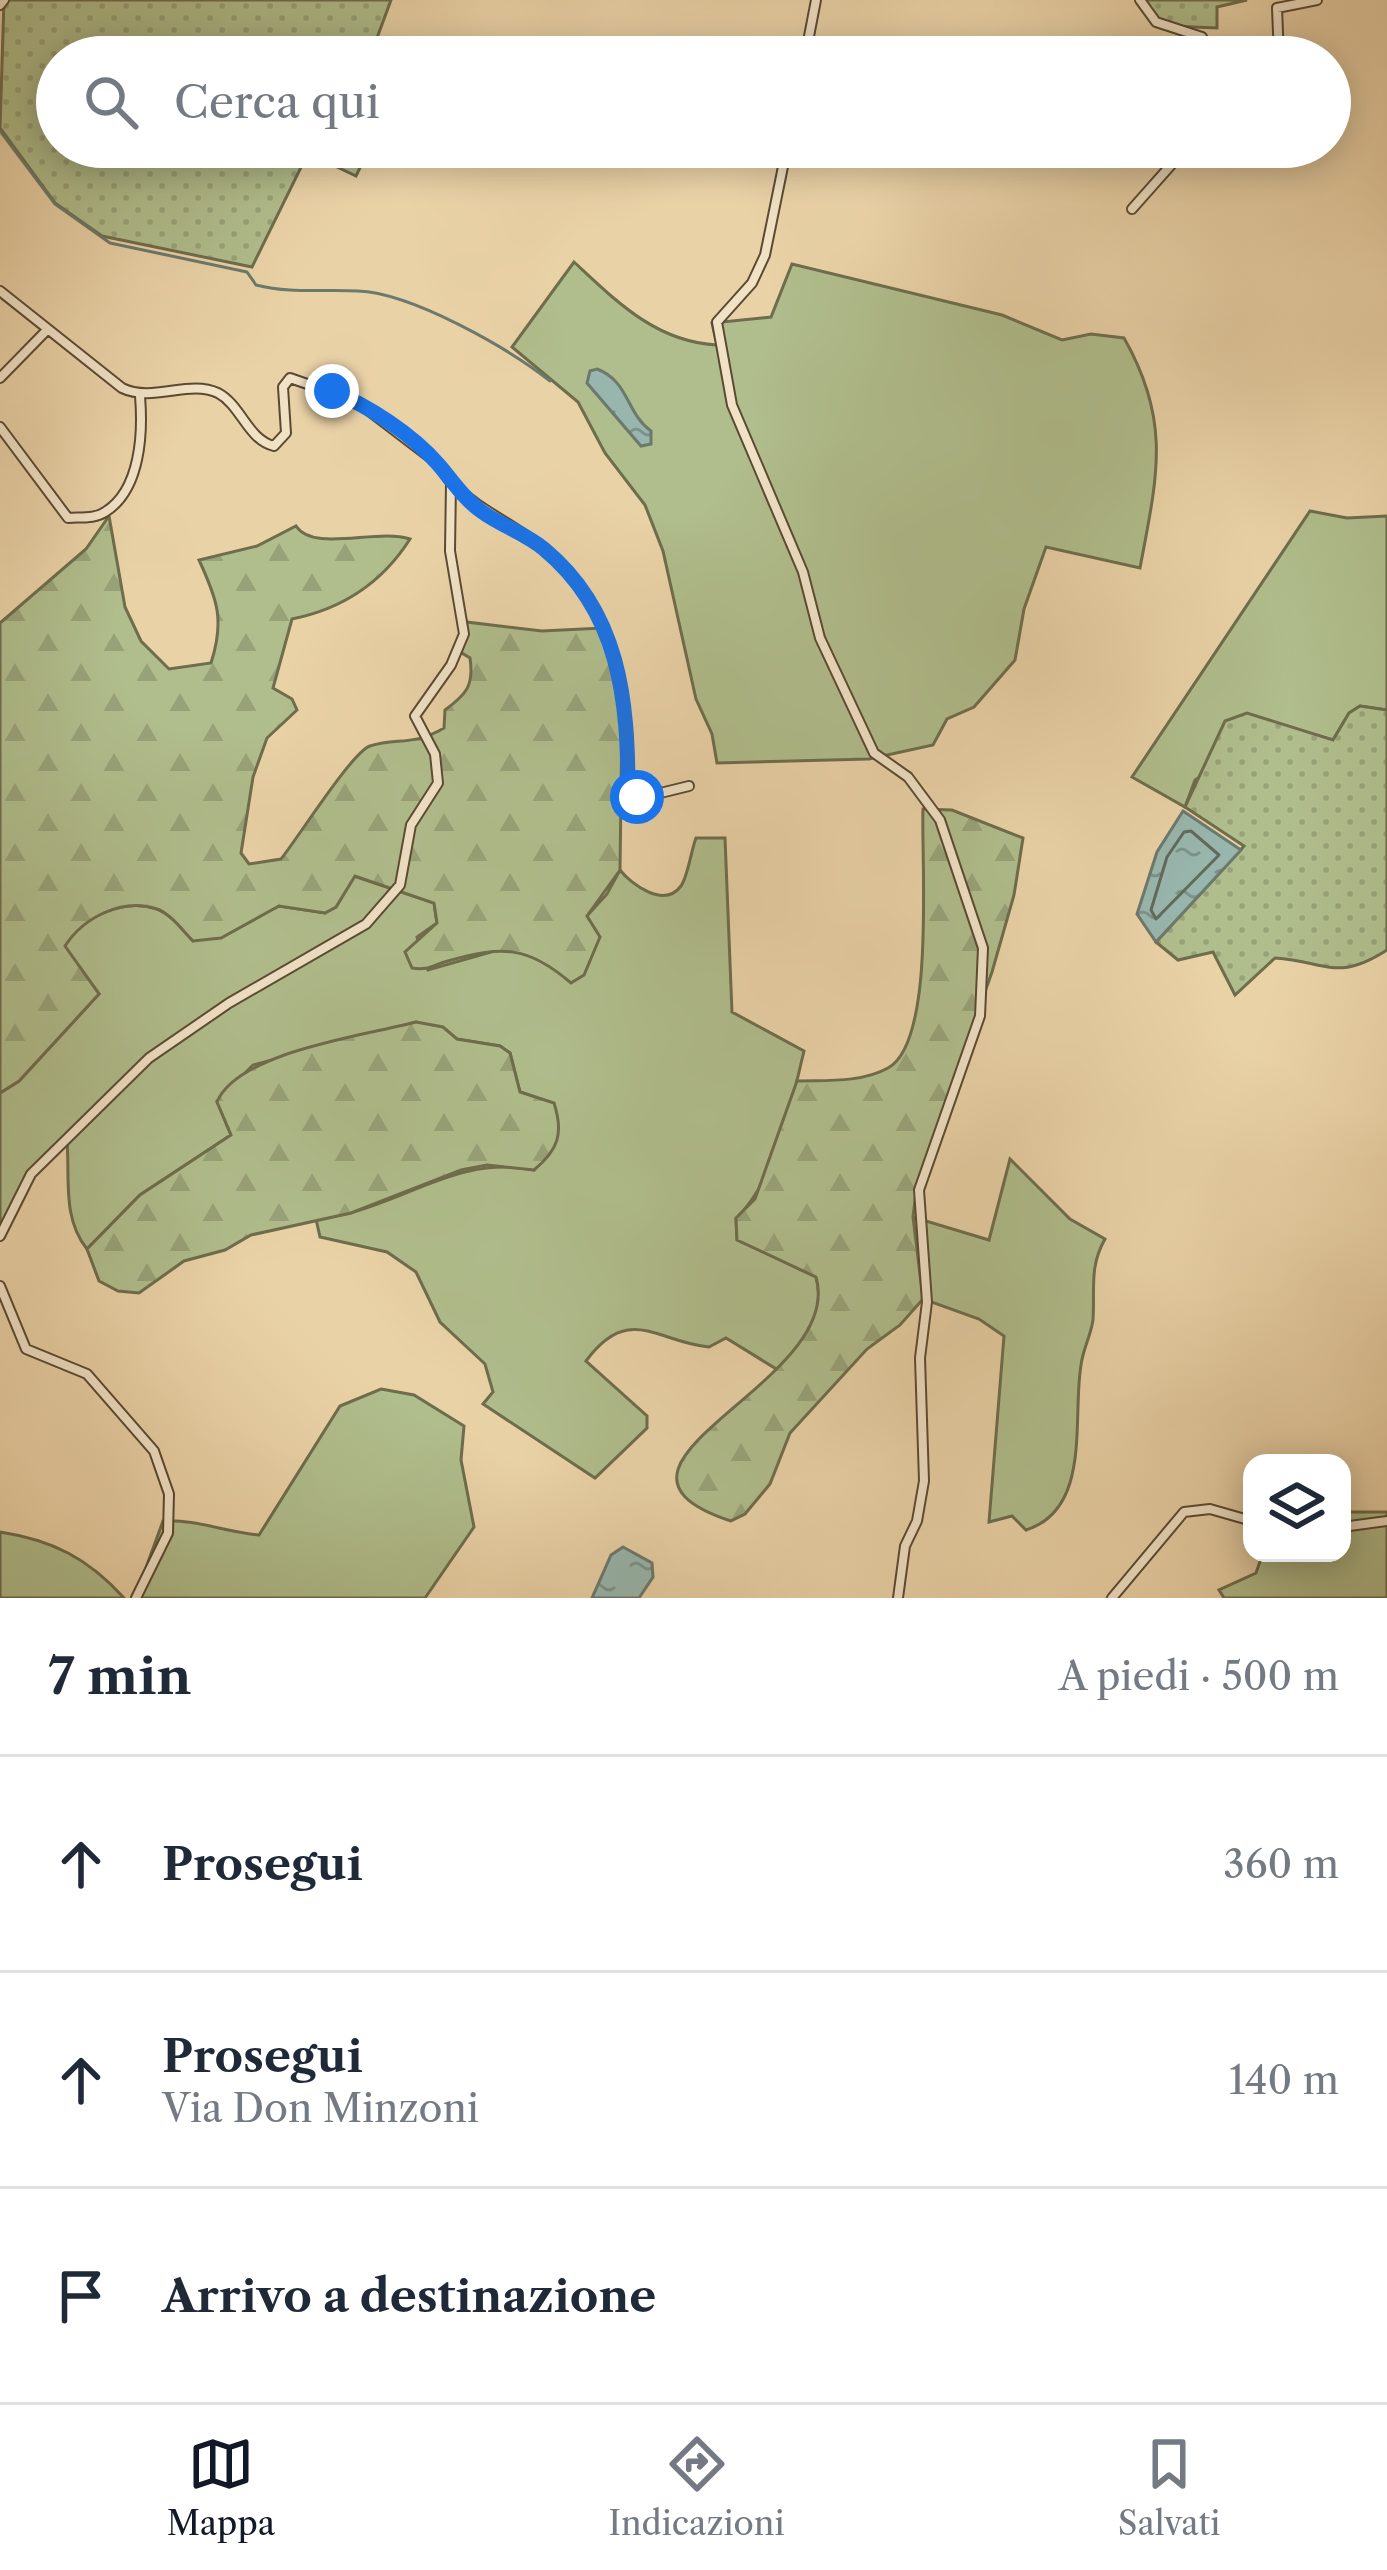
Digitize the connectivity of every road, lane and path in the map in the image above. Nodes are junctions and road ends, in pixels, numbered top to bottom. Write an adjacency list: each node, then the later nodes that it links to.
1 (816, 0): 4 (street)
2 (1140, 0): 5 (street)
3 (1317, 0): 6 (street)
4 (810, 36)
5 (1199, 36)
6 (1278, 36)
7 (783, 168): 23 (street)
8 (1168, 168): 9 (street)
9 (1132, 209)
10 (0, 292): 11 (street)
11 (46, 331): 12 (street); 13 (street)
12 (0, 378)
13 (140, 397): 14 (street); 15 (street)
14 (0, 427)
15 (452, 483): 16 (street); 17 (street)
16 (689, 786)
17 (0, 1236)
18 (0, 1286): 22 (street)
19 (1243, 1519): 24 (street)
20 (1387, 1521): 21 (street)
21 (1351, 1526)
22 (136, 1598)
23 (898, 1598)
24 (1112, 1598)

